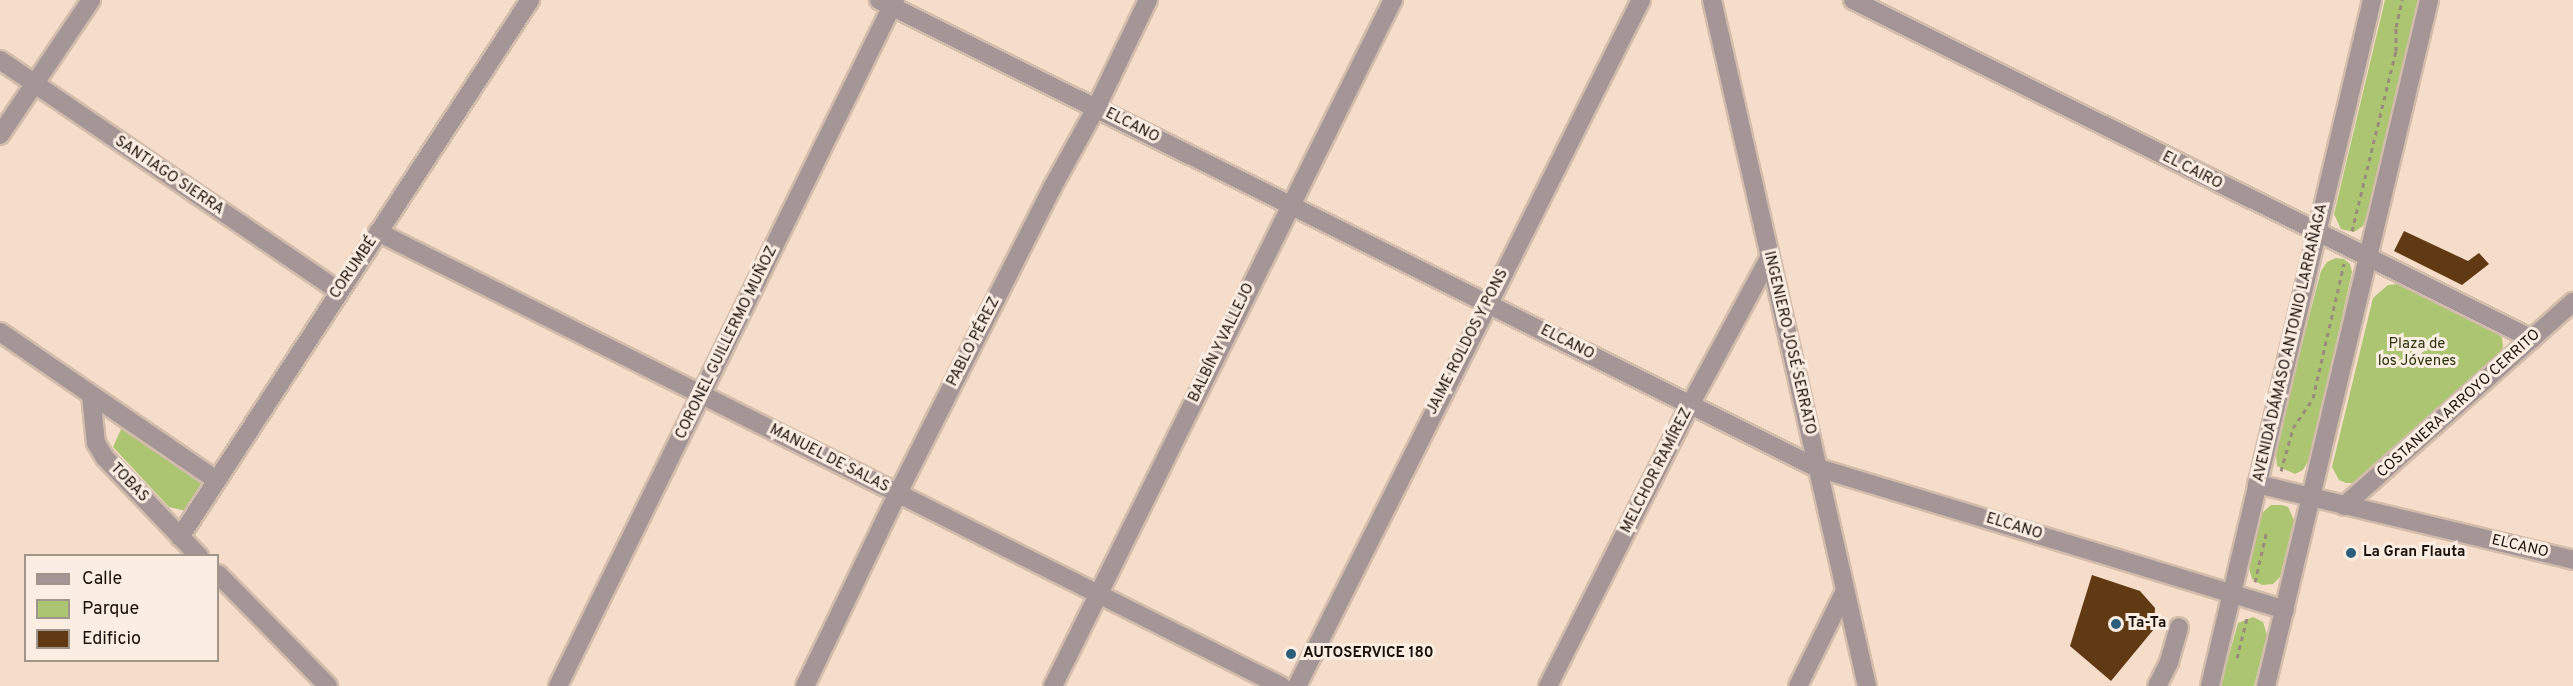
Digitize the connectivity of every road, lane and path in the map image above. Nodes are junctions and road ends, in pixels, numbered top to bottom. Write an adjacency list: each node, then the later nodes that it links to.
1 (91, 0): 13 (street)
2 (530, 0): 17 (street, CORUMBÉ)
3 (1148, 0): 14 (street, PABLO PÉREZ)
4 (1393, 0): 16 (street, BALBÍN Y VALLEJO)
5 (1641, 0): 24 (street, JAIME ROLDOS Y PONS)
6 (1713, 0): 21 (street, INGENIERO JOSÉ SERRATO)
7 (1853, 0): 18 (street, EL CAIRO)
8 (2373, 0): 18 (street, AVENIDA DÁMASO ANTONIO LARRAÑAGA)
9 (2402, 0): 19 (path)
10 (2429, 0): 20 (street)
11 (888, 2): 14 (street, ELCANO); 28 (street, CORONEL GUILLERMO MUÑOZ)
12 (0, 60): 13 (street, SANTIAGO SIERRA)
13 (34, 84): 15 (street); 22 (street, SANTIAGO SIERRA)
14 (1096, 108): 16 (street, ELCANO); 34 (street, PABLO PÉREZ)
15 (0, 135)
16 (1291, 205): 24 (street, ELCANO); 43 (street, BALBÍN Y VALLEJO)
17 (378, 232): 22 (street, CORUMBÉ); 28 (street, MANUEL DE SALAS)
18 (2317, 233): 19 (street, EL CAIRO); 32 (street, AVENIDA DÁMASO ANTONIO LARRAÑAGA)
19 (2348, 248): 20 (street, EL CAIRO); 33 (path)
20 (2368, 257): 26 (street, EL CAIRO); 35 (street)
21 (1769, 258): 29 (street, MELCHOR RAMÍREZ); 30 (street, INGENIERO JOSÉ SERRATO)
22 (339, 291): 31 (street, CORUMBÉ)
23 (2573, 302): 26 (street, COSTANERA ARROYO CERRITO)
24 (1488, 303): 29 (street, ELCANO); 54 (street, JAIME ROLDOS Y PONS)
25 (0, 332): 27 (street)
26 (2532, 339): 36 (street, COSTANERA ARROYO CERRITO)
27 (91, 395): 31 (street); 38 (street, TOBAS)
28 (702, 395): 34 (street, MANUEL DE SALAS); 50 (street, CORONEL GUILLERMO MUÑOZ)
29 (1690, 405): 30 (street, ELCANO); 55 (street, MELCHOR RAMÍREZ)
30 (1815, 467): 42 (street, INGENIERO JOSÉ SERRATO); 44 (street, ELCANO)
31 (216, 480): 38 (street, CORUMBÉ)
32 (2257, 484): 33 (street, ELCANO); 44 (street, AVENIDA DÁMASO ANTONIO LARRAÑAGA)
33 (2277, 489): 35 (street, ELCANO)
34 (898, 493): 43 (street, MANUEL DE SALAS); 51 (street, PABLO PÉREZ)
35 (2311, 498): 36 (street, ELCANO); 46 (street)
36 (2344, 506): 40 (street, ELCANO)
37 (2269, 522): 45 (path)
38 (180, 537): 39 (street, TOBAS)
39 (198, 554)
40 (2573, 560)
41 (219, 575): 49 (street)
42 (1844, 593): 56 (street); 57 (street, INGENIERO JOSÉ SERRATO)
43 (1097, 594): 52 (street, BALBÍN Y VALLEJO); 53 (street, MANUEL DE SALAS)
44 (2232, 594): 45 (street, ELCANO); 59 (street, AVENIDA DÁMASO ANTONIO LARRAÑAGA)
45 (2251, 600): 46 (street, ELCANO); 48 (path)
46 (2285, 610): 60 (street)
47 (2179, 627): 58 (street)
48 (2235, 664)
49 (320, 683)
50 (558, 686)
51 (805, 686)
52 (1053, 686)
53 (1281, 686)
54 (1297, 686)
55 (1548, 686)
56 (1798, 686)
57 (1867, 686)
58 (2157, 686)
59 (2210, 686)
60 (2266, 686)

